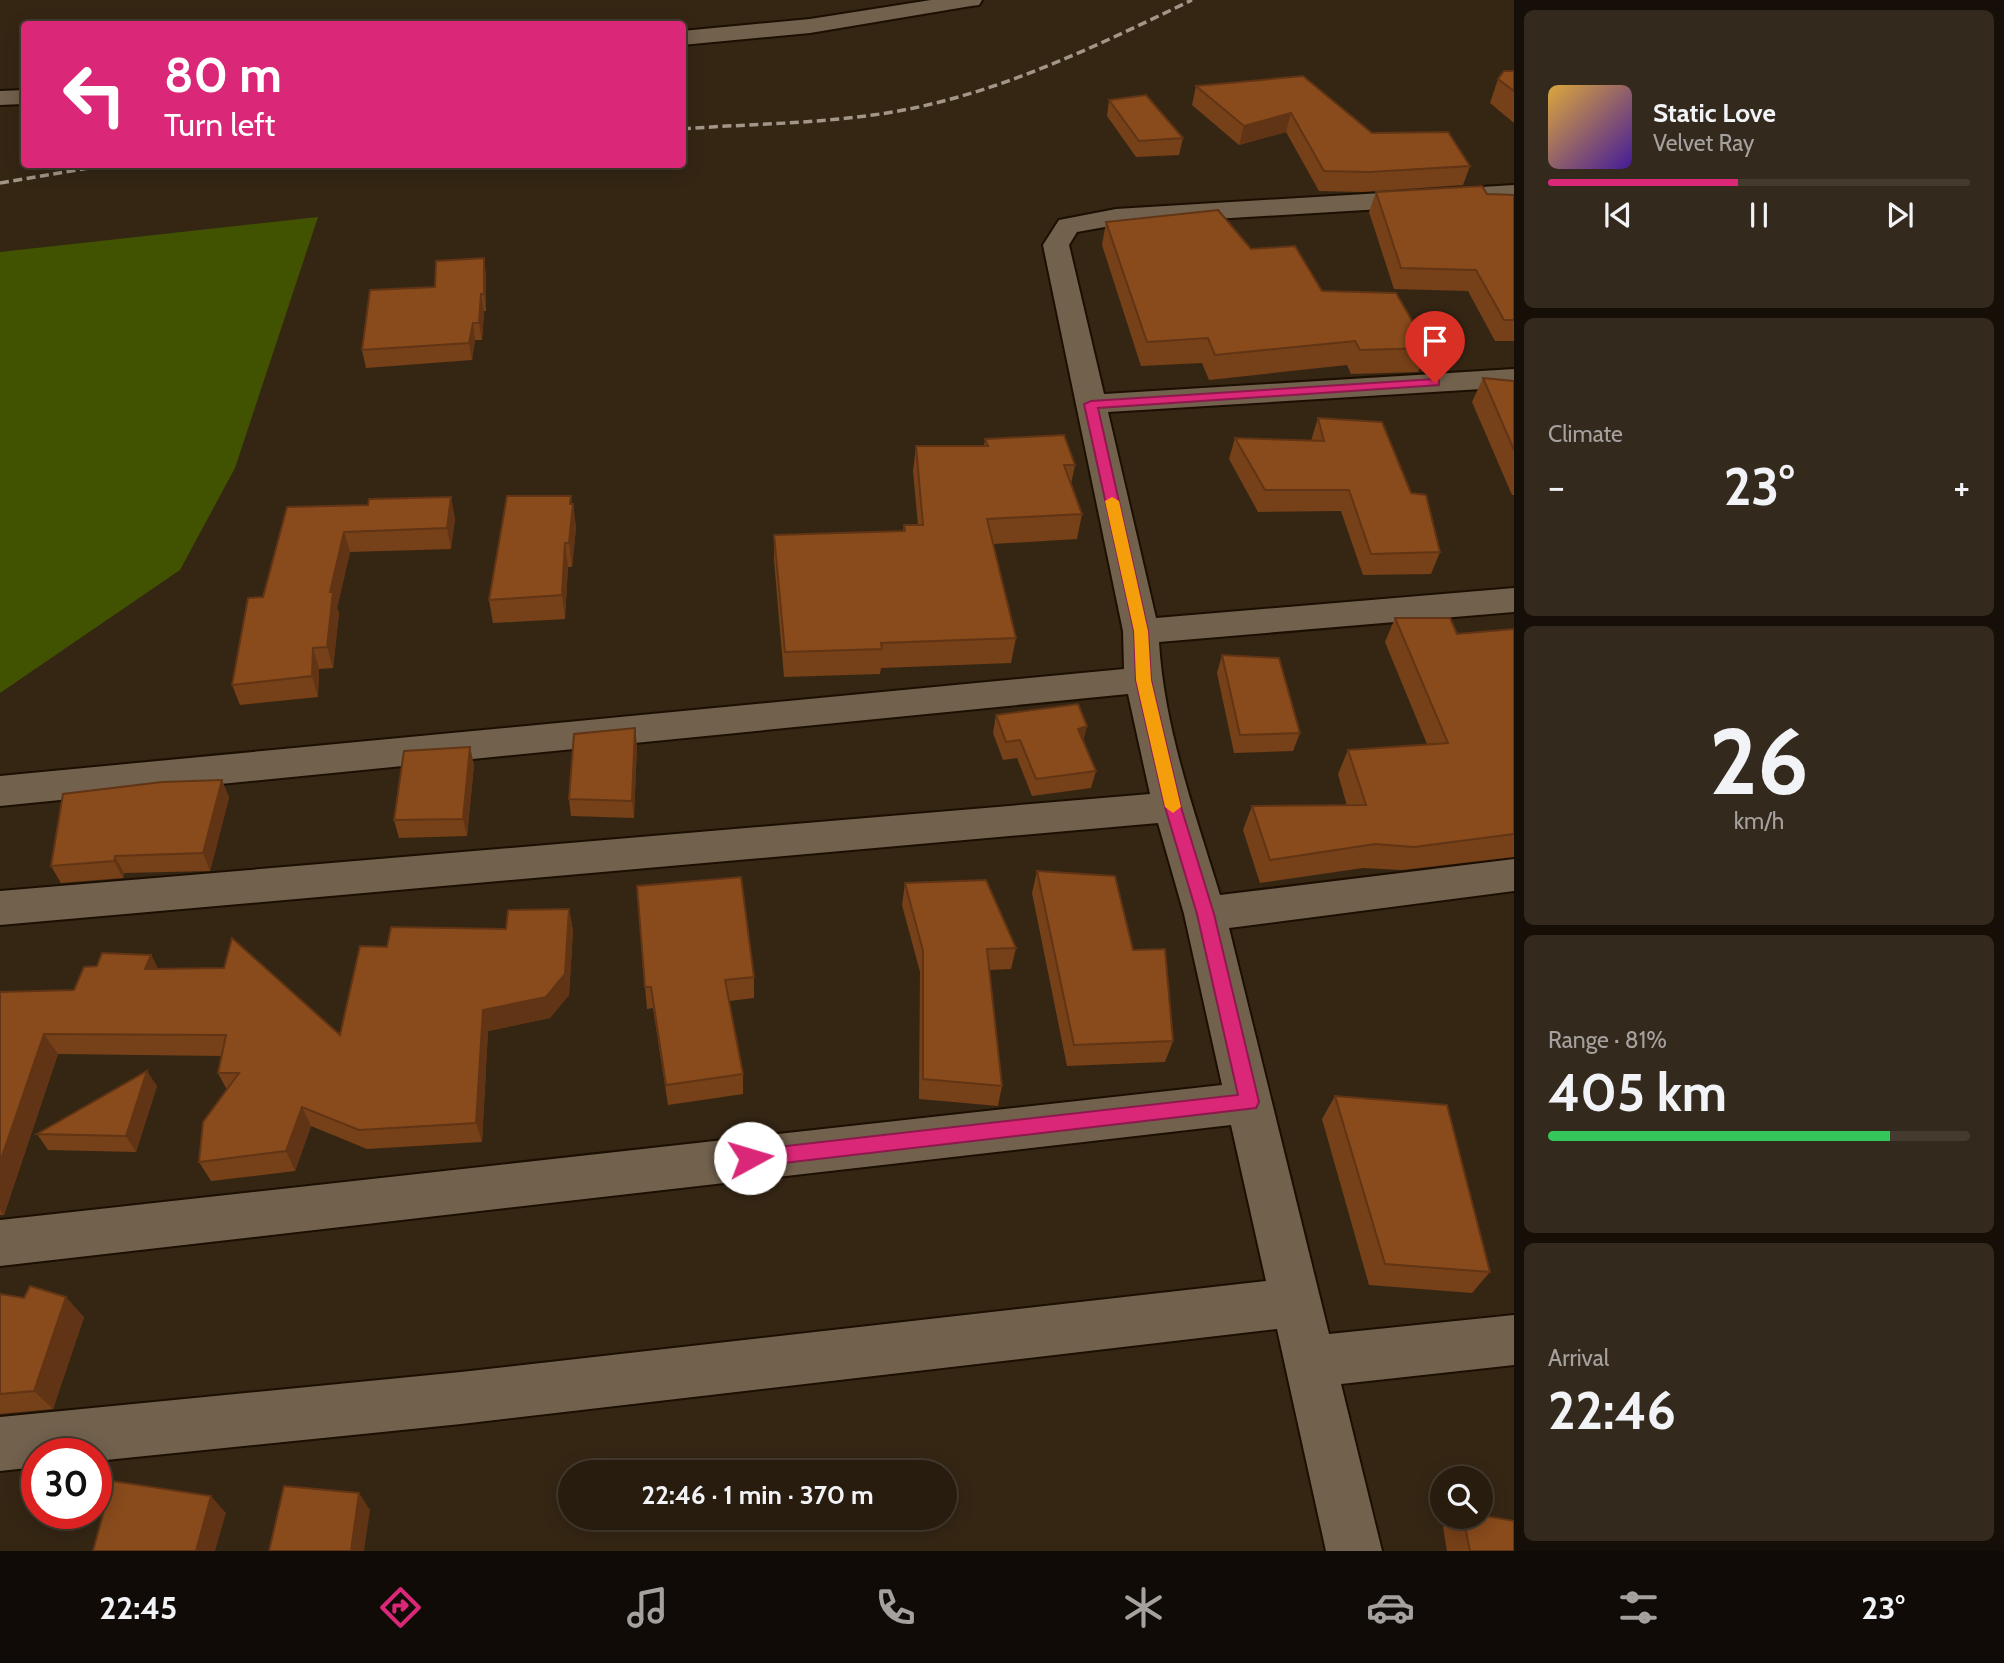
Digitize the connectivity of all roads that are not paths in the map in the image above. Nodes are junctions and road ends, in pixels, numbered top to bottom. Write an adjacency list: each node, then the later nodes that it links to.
1 (971, 0): 3 (street)
2 (794, 9): 3 (street)
3 (810, 26): 4 (street)
4 (686, 38)
5 (21, 97): 6 (street)
6 (0, 99)
7 (1514, 193): 9 (street)
8 (1514, 378): 9 (street)
9 (1091, 404): 11 (street)
10 (1514, 600): 11 (street)
11 (1141, 631): 12 (street)
12 (1143, 680): 13 (street); 14 (street)
13 (0, 791)
14 (1173, 807): 16 (street); 17 (street)
15 (1514, 875): 17 (street)
16 (0, 908)
17 (1205, 914): 18 (street)
18 (1250, 1102): 19 (street); 20 (street)
19 (0, 1243)
20 (1297, 1302): 22 (street); 23 (street)
21 (1514, 1340): 22 (street)
22 (1311, 1362): 24 (street)
23 (0, 1444)
24 (1353, 1551)

